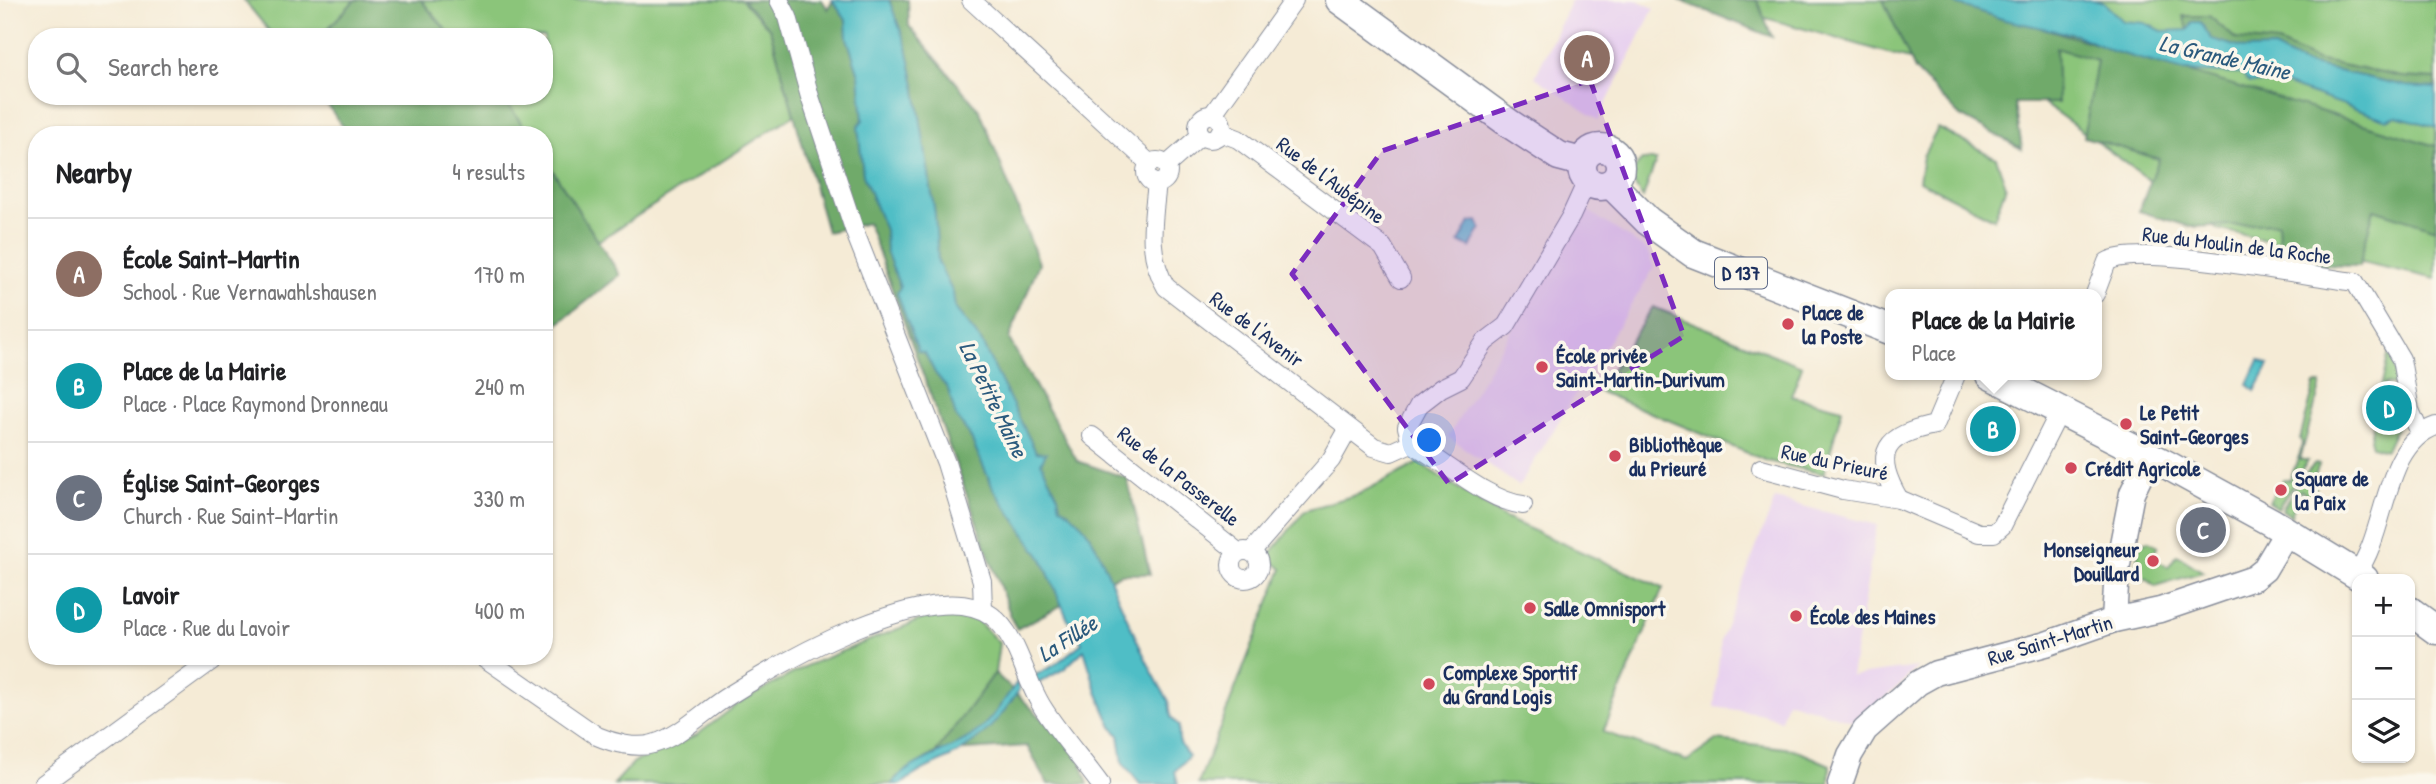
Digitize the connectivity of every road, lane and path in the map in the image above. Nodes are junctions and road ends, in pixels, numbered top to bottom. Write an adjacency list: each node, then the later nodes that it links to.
1 (779, 0): 27 (street)
2 (971, 0): 8 (street)
3 (1294, 0): 5 (street)
4 (1340, 0): 9 (main road, D 137)
5 (1212, 115): 6 (street); 7 (street)
6 (1220, 132): 7 (street); 10 (street, Rue de l'Aubépine)
7 (1201, 135): 8 (street)
8 (1158, 164): 16 (street, Rue de l'Avenir)
9 (1594, 175): 12 (main road, D 137); 19 (street)
10 (1401, 278)
11 (2097, 289): 17 (street, Rue du Moulin de la Roche)
12 (1885, 328)
13 (1954, 380): 22 (street)
14 (2000, 380): 15 (main road)
15 (2060, 411): 20 (main road); 22 (street, Rue du Prieuré)
16 (1349, 428): 18 (street, Rue de la Passerelle); 19 (street, Rue de l'Avenir)
17 (2428, 430): 26 (street)
18 (1092, 436)
19 (1411, 443): 23 (street)
20 (2150, 456): 24 (main road); 29 (main road)
21 (1761, 468): 22 (street, Rue du Prieuré)
22 (1899, 499)
23 (1523, 505)
24 (2287, 533): 25 (main road); 29 (main road, Rue Saint-Martin)
25 (2355, 574)
26 (2361, 574)
27 (983, 610): 32 (street); 34 (street)
28 (2415, 615): 30 (main road)
29 (2114, 620): 35 (main road, Rue Saint-Martin)
30 (2436, 630)
31 (206, 665): 33 (street)
32 (495, 665)
33 (44, 784)
34 (1100, 784)
35 (1840, 784)

